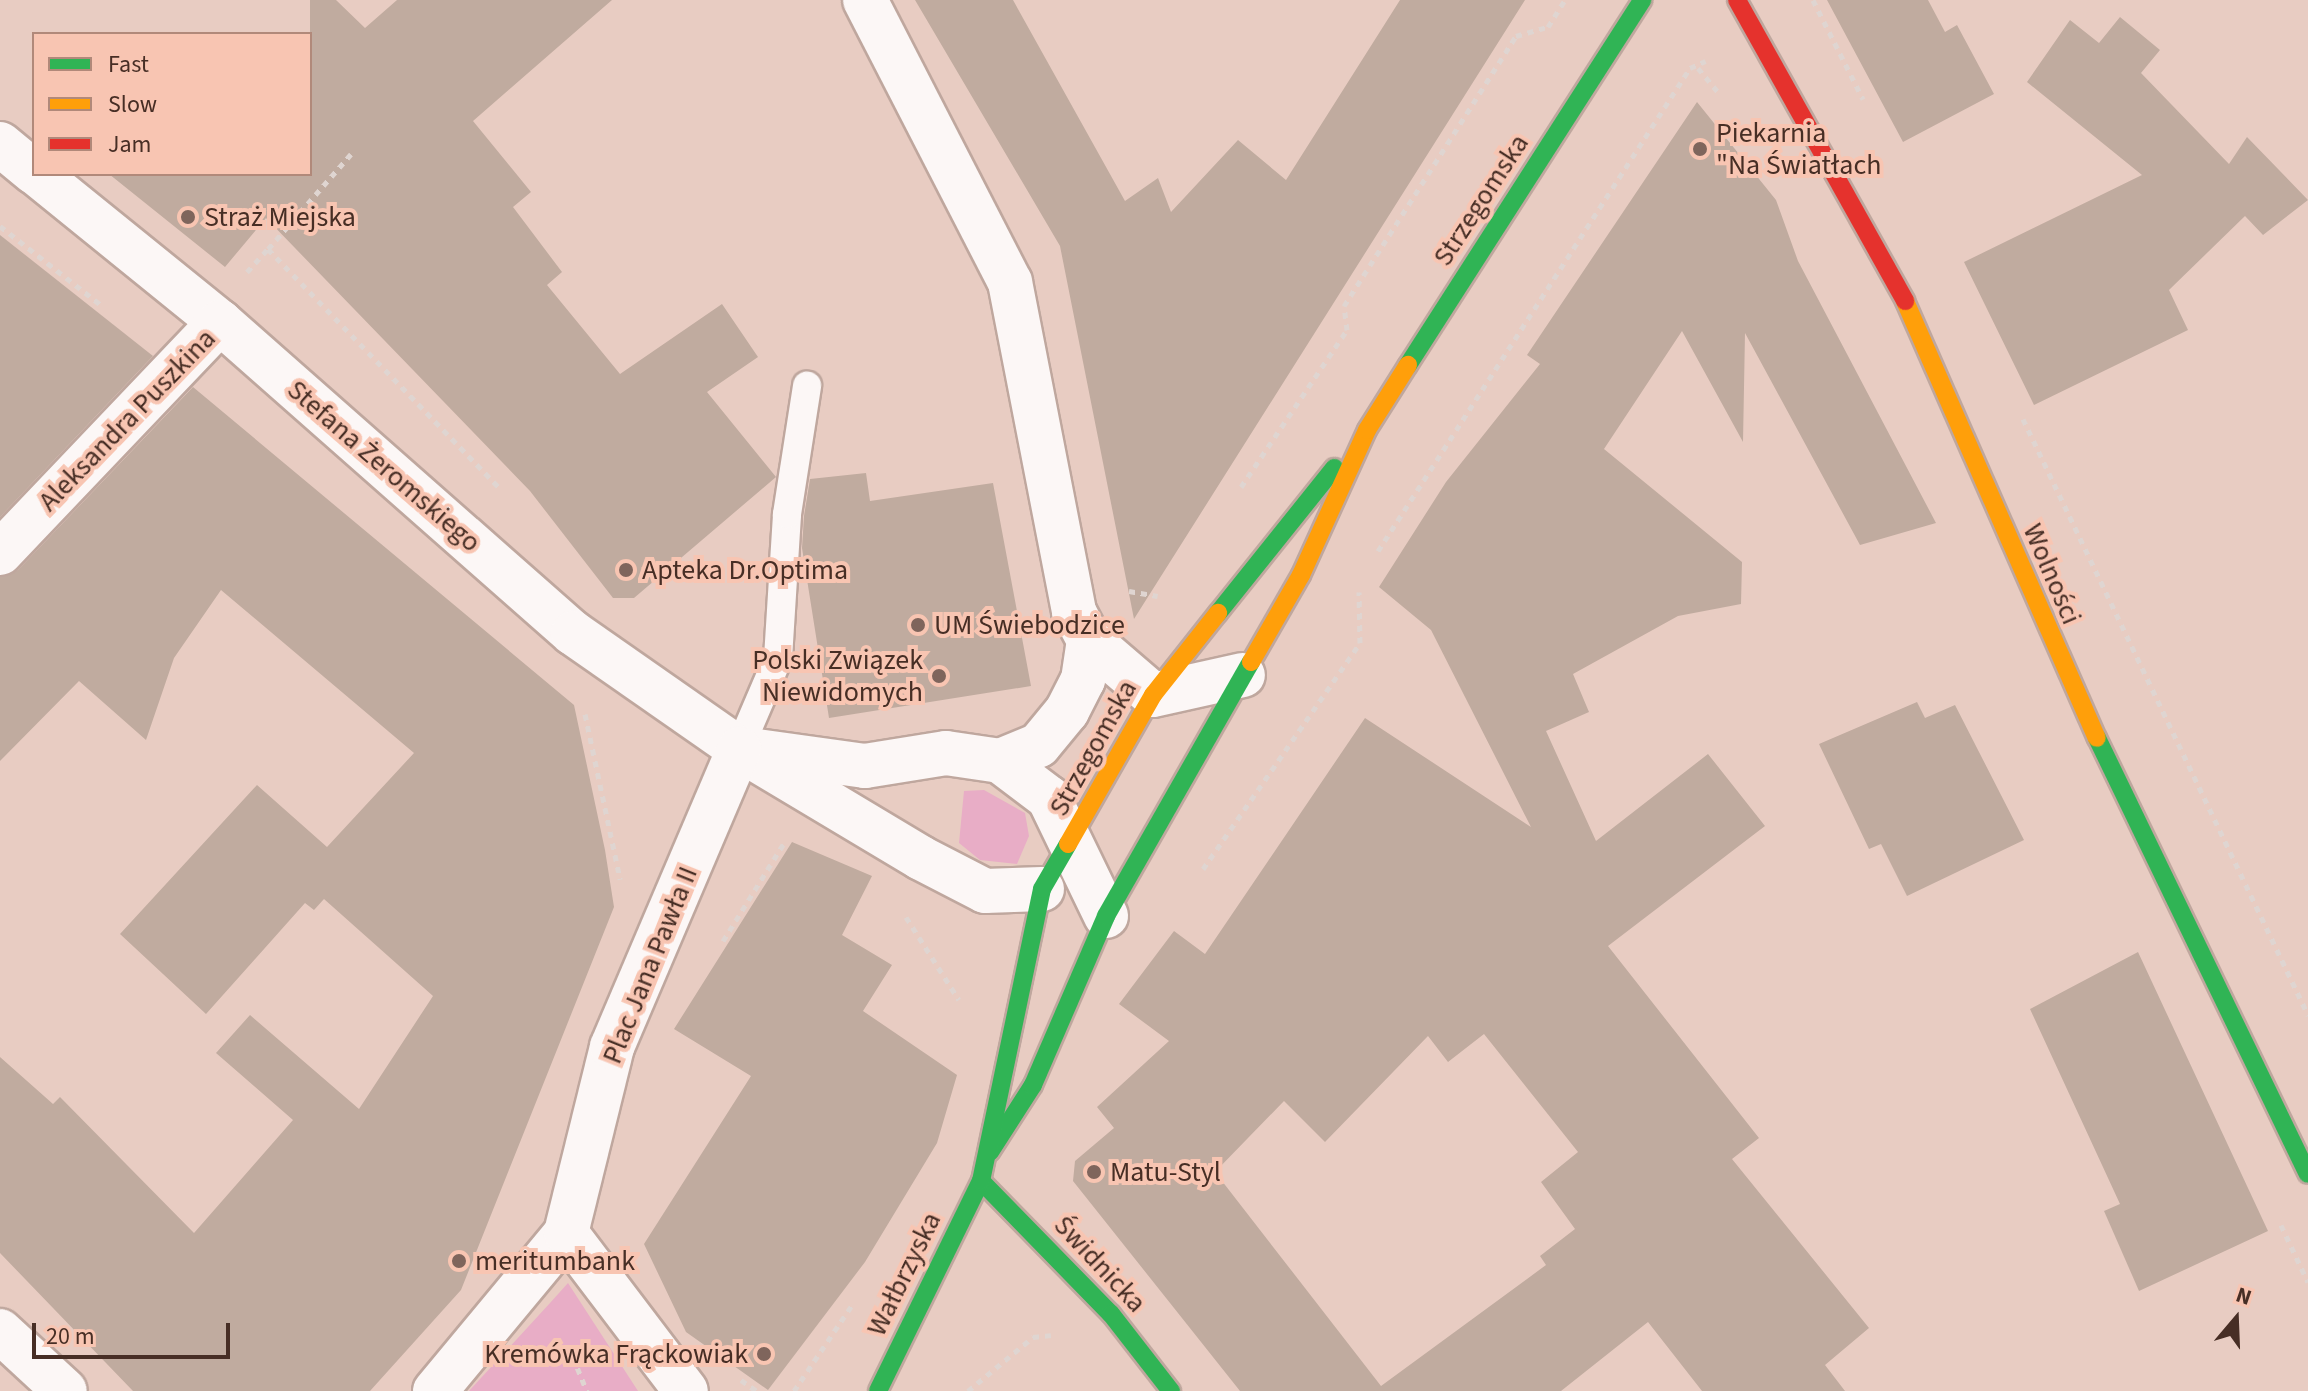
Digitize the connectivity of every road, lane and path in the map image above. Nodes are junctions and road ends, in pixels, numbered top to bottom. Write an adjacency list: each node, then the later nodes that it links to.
1 (865, 0): 25 (street)
2 (1565, 0): 19 (path)
3 (1642, 0): 17 (main road, Strzegomska)
4 (1737, 0): 42 (main road, Wolności)
5 (1813, 0): 7 (path)
6 (1709, 57): 21 (path)
7 (1868, 110)
8 (0, 144): 10 (street, Stefana Żeromskiego)
9 (351, 154): 18 (path)
10 (32, 171)
11 (39, 176): 14 (street, Stefana Żeromskiego)
12 (0, 226): 13 (path)
13 (106, 308)
14 (220, 322): 20 (street, Aleksandra Puszkina); 28 (street, Stefana Żeromskiego)
15 (807, 386): 28 (lane)
16 (2020, 414): 40 (path)
17 (1367, 430): 26 (main road, Strzegomska); 27 (main road, Strzegomska)
18 (508, 496)
19 (1235, 496)
20 (0, 553)
21 (1375, 557)
22 (1359, 583): 34 (path)
23 (1119, 589): 24 (path)
24 (1166, 598)
25 (1089, 640): 27 (street); 29 (street)
26 (1243, 675): 27 (street); 37 (main road, Strzegomska)
27 (1153, 695): 33 (main road, Strzegomska)
28 (739, 749): 29 (street, Stefana Żeromskiego); 35 (street, Stefana Żeromskiego); 44 (street, Plac Jana Pawła II)
29 (1000, 761): 33 (street, Stefana Żeromskiego)
30 (789, 836): 32 (path)
31 (776, 838): 32 (path)
32 (784, 843): 38 (path)
33 (1068, 848): 35 (main road, Strzegomska); 37 (street, Stefana Żeromskiego)
34 (1196, 878)
35 (1042, 889): 41 (main road, Strzegomska)
36 (903, 913): 39 (path)
37 (1106, 916): 41 (main road, Strzegomska)
38 (719, 947)
39 (963, 1007)
40 (2308, 1015)
41 (990, 1152): 43 (main road, Strzegomska)
42 (2308, 1174)
43 (981, 1181): 52 (main road, Wałbrzyska); 54 (main road, Świdnicka)
44 (566, 1233): 49 (street, Plac Jana Pawła II); 50 (street)
45 (0, 1331): 48 (street)
46 (1061, 1339): 53 (path)
47 (733, 1375): 51 (path)
48 (65, 1391)
49 (435, 1391)
50 (686, 1391)
51 (757, 1391)
52 (878, 1391)
53 (968, 1391)
54 (1171, 1391)

